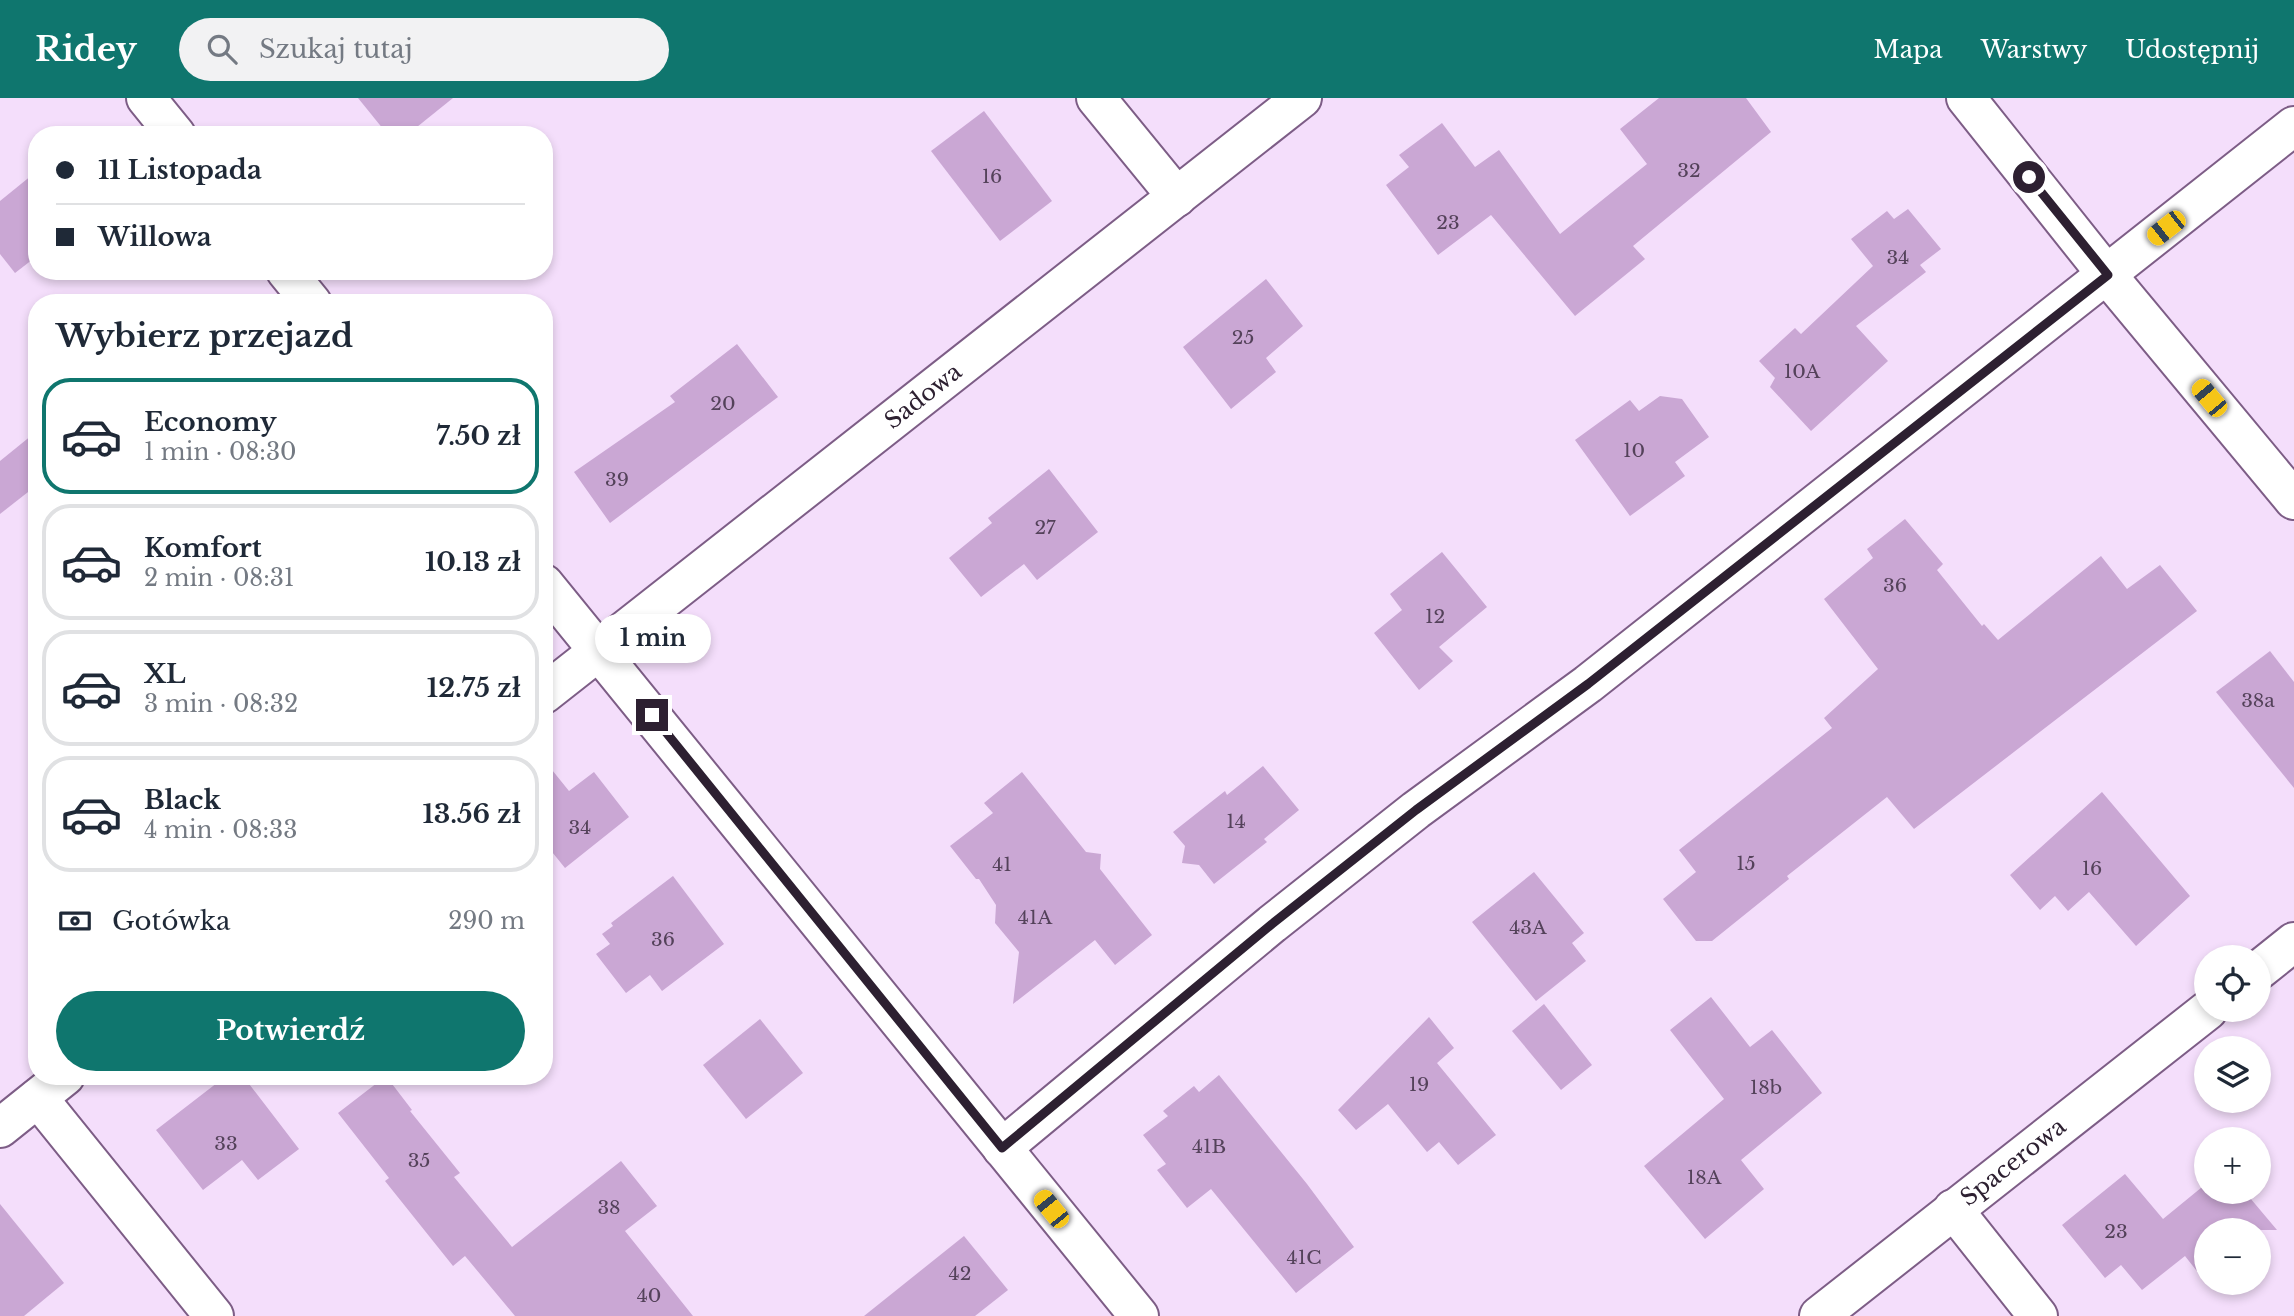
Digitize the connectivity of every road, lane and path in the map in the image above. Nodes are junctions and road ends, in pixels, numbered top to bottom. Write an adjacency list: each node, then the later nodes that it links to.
1 (146, 98): 5 (street)
2 (1096, 98): 7 (street)
3 (1302, 98): 7 (street, Sadowa)
4 (1966, 98): 8 (street)
5 (169, 126)
6 (2294, 126): 8 (street)
7 (1177, 197): 13 (street, Sadowa)
8 (2108, 275): 11 (street); 20 (street)
9 (293, 280): 10 (street)
10 (305, 294)
11 (2294, 500)
12 (553, 595): 13 (street)
13 (599, 650): 14 (street, Sadowa); 20 (street)
14 (553, 687)
15 (2294, 942): 16 (street)
16 (2271, 960)
17 (2194, 1021): 21 (street, Spacerowa)
18 (51, 1087): 19 (street); 22 (street)
19 (0, 1128)
20 (1002, 1148): 23 (street)
21 (1953, 1209): 24 (street, Spacerowa); 25 (street)
22 (214, 1316)
23 (1139, 1316)
24 (1819, 1316)
25 (2038, 1316)

